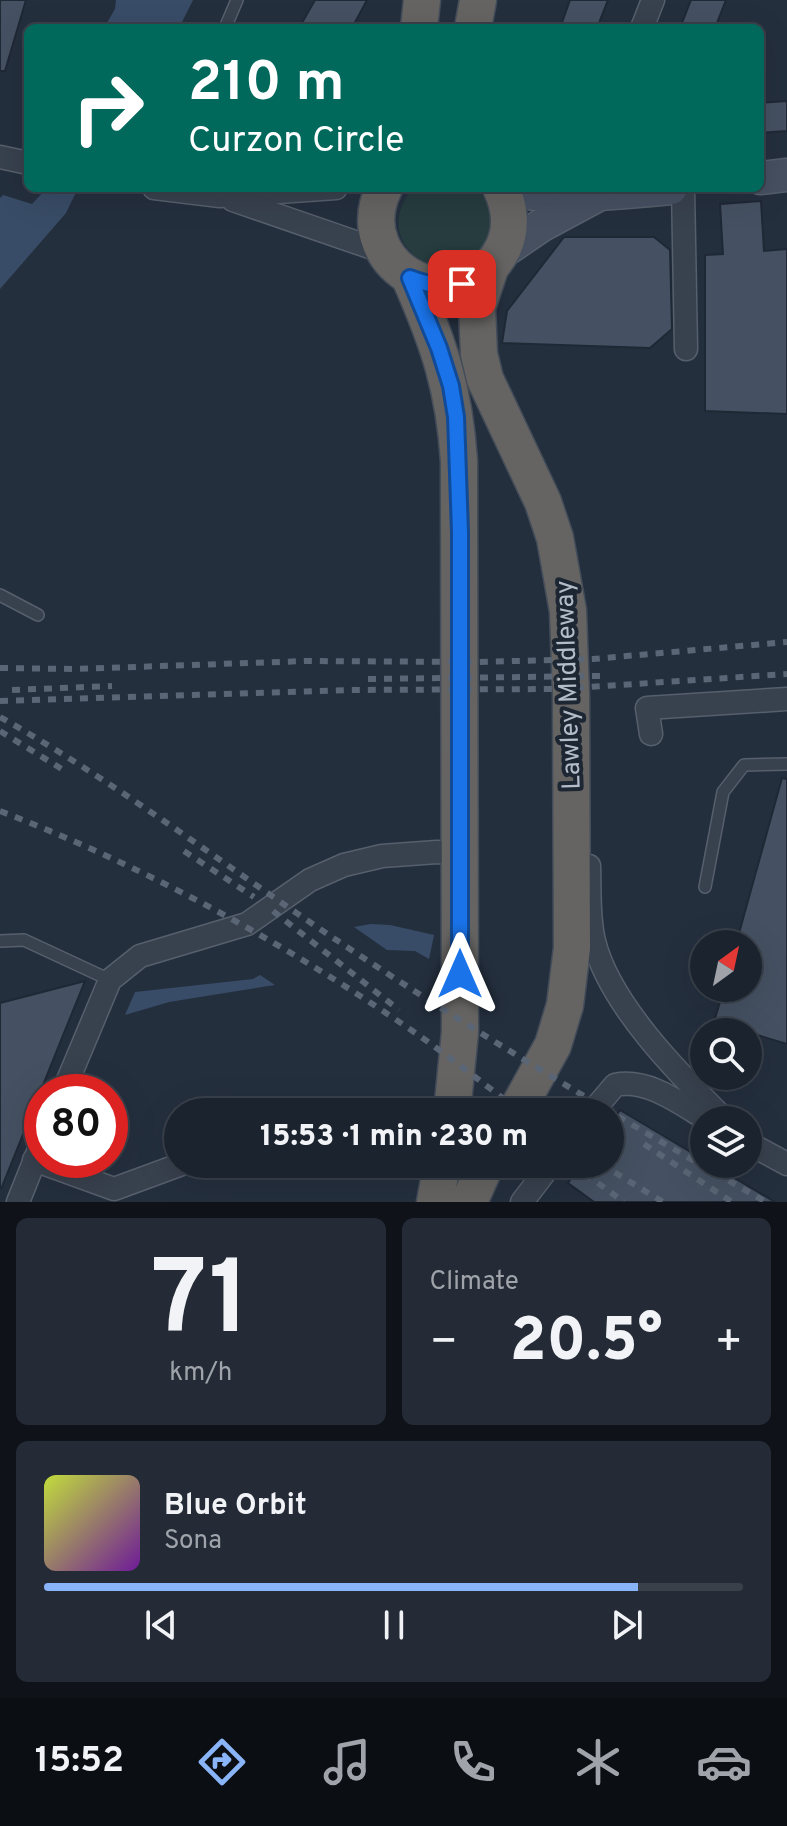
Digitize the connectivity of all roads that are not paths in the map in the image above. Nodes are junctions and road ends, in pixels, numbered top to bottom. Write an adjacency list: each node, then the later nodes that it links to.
1 (237, 0): 5 (lane)
2 (422, 0): 6 (highway)
3 (478, 0): 7 (highway)
4 (653, 0): 8 (street)
5 (227, 24)
6 (419, 24)
7 (474, 24)
8 (644, 24)
9 (0, 157): 10 (street)
10 (24, 162)
11 (787, 175): 12 (main road)
12 (764, 178)
13 (190, 192): 21 (street)
14 (278, 192): 21 (street)
15 (383, 192): 22 (highway)
16 (502, 192): 23 (highway, Lawley Middleway)
17 (522, 192): 20 (main road)
18 (624, 192): 20 (main road)
19 (683, 192): 25 (street)
20 (601, 194): 23 (main road)
21 (220, 196): 22 (street)
22 (384, 252): 24 (highway)
23 (496, 259): 24 (highway); 28 (highway, Lawley Middleway)
24 (410, 278): 32 (highway)
25 (686, 349)
26 (0, 595): 27 (lane)
27 (38, 615)
28 (571, 695): 38 (highway, Lawley Middleway); 40 (street)
29 (787, 699): 30 (street)
30 (651, 734)
31 (787, 764): 33 (lane)
32 (459, 853): 35 (street); 37 (highway)
33 (705, 887)
34 (0, 941): 35 (lane)
35 (110, 980): 36 (street)
36 (71, 1074)
37 (453, 1098)
38 (524, 1098)
39 (604, 1098): 41 (street)
40 (711, 1106)
41 (690, 1110)
42 (762, 1151): 43 (street)
43 (787, 1164)
44 (164, 1171): 46 (street)
45 (27, 1178): 50 (street)
46 (92, 1178)
47 (439, 1178): 51 (highway)
48 (480, 1178): 52 (highway)
49 (540, 1178): 53 (street)
50 (18, 1202)
51 (435, 1202)
52 (469, 1202)
53 (522, 1202)

